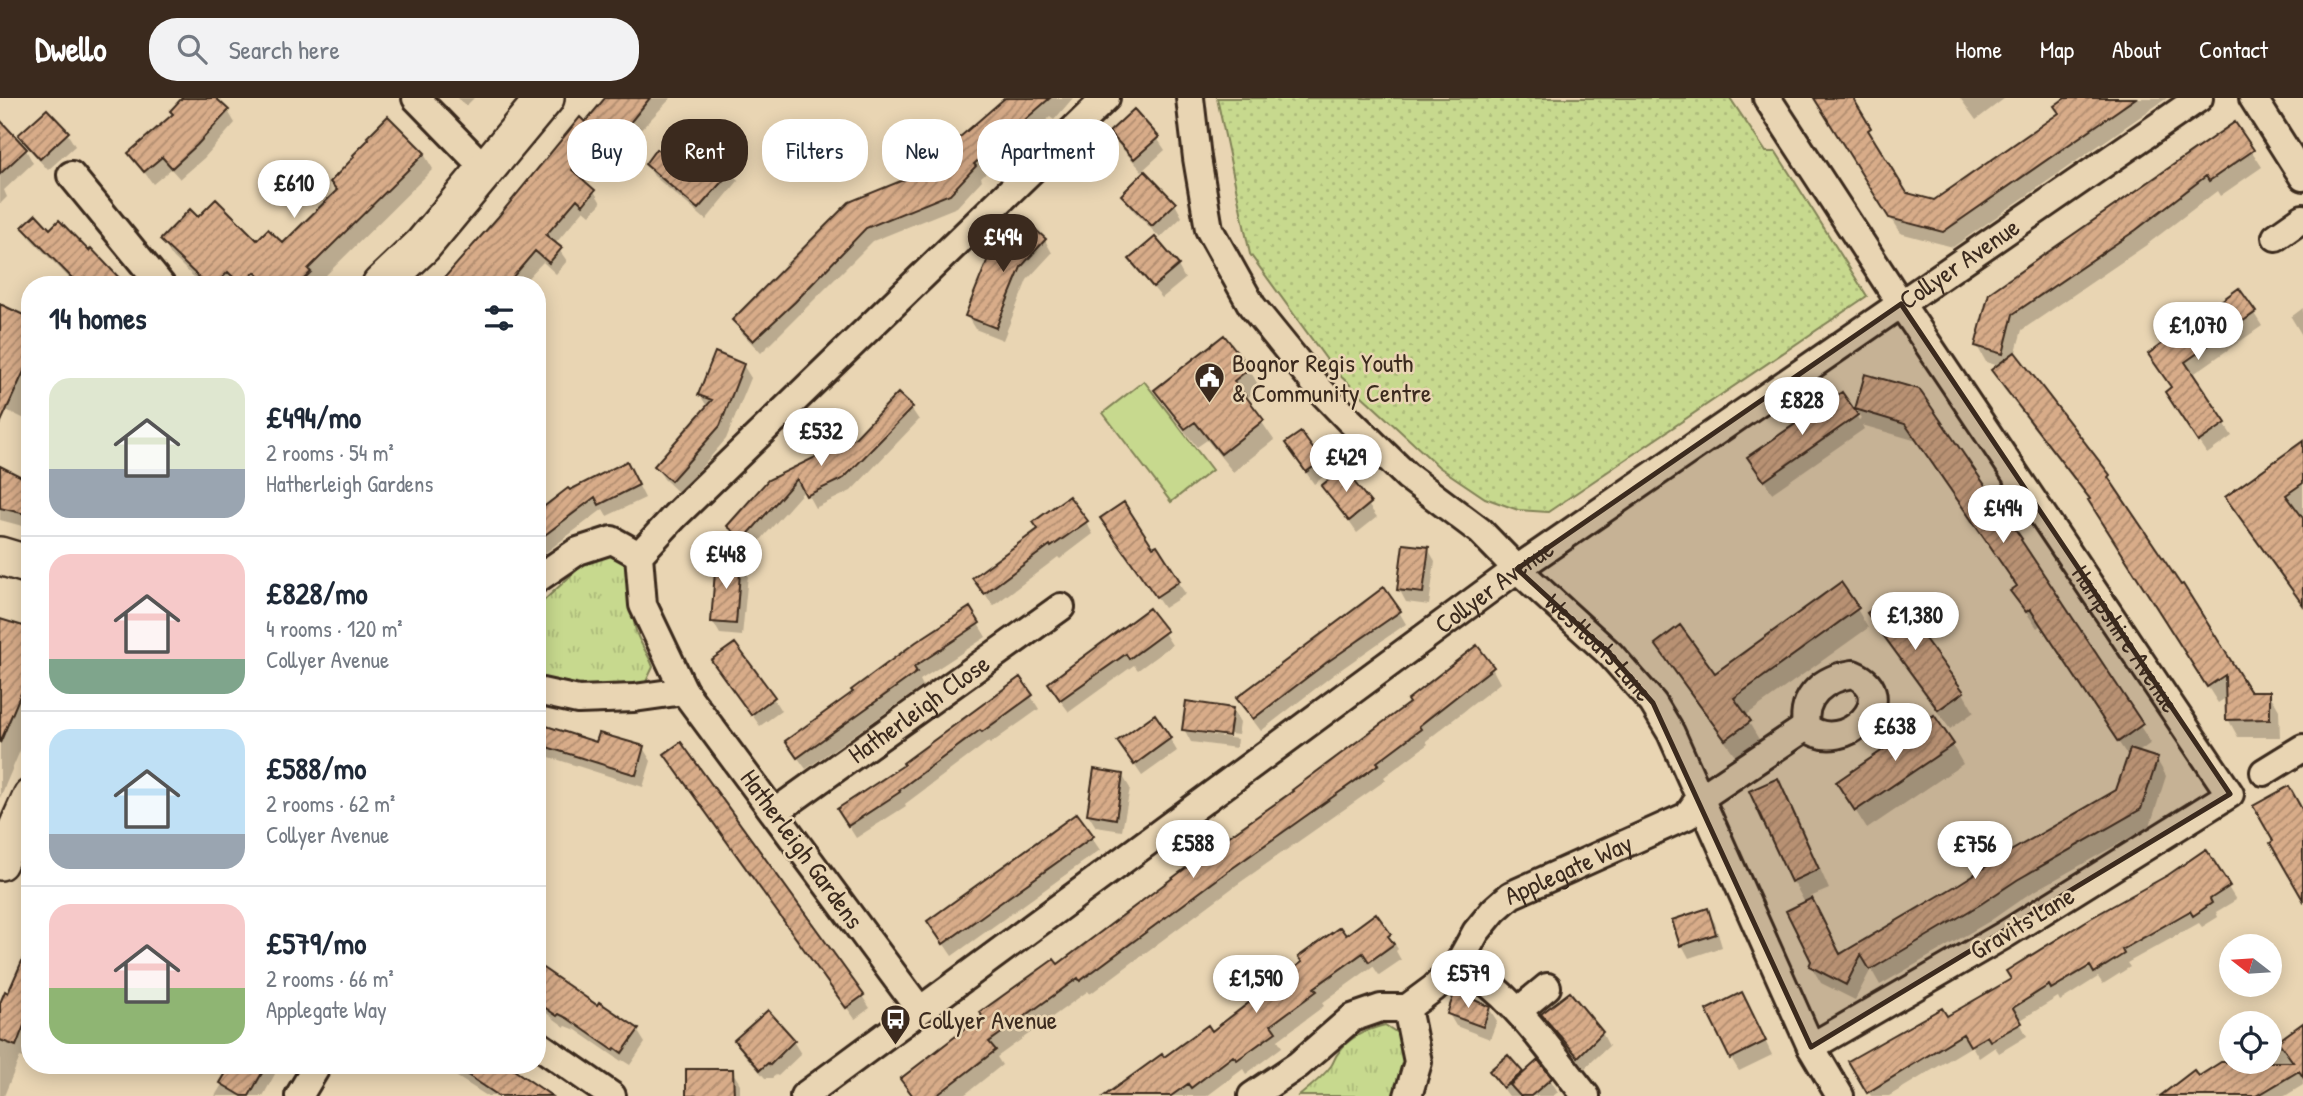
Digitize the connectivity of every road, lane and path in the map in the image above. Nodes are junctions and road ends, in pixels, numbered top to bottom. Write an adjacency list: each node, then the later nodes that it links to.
1 (416, 98): 8 (street)
2 (545, 98): 8 (main road)
3 (1106, 98): 16 (street)
4 (1190, 98): 19 (street, Westloats Lane)
5 (1767, 98): 15 (street, Hampshire Avenue)
6 (2199, 98): 15 (street, Collyer Avenue)
7 (2253, 98): 10 (street)
8 (485, 169): 14 (main road)
9 (71, 175): 13 (street)
10 (2303, 177)
11 (2303, 218): 12 (street)
12 (2276, 237)
13 (154, 276)
14 (390, 276)
15 (1901, 304): 19 (street, Collyer Avenue); 27 (street, Hampshire Avenue)
16 (639, 555): 20 (street); 22 (street, Hatherleigh Gardens)
17 (0, 556): 18 (main road)
18 (21, 562)
19 (1517, 569): 28 (street, Westloats Lane); 35 (street, Collyer Avenue)
20 (546, 573)
21 (1061, 607): 29 (street, Hatherleigh Close)
22 (684, 691): 23 (street); 29 (street, Hatherleigh Gardens)
23 (546, 693)
24 (1806, 727): 28 (street, Applegate Way)
25 (2303, 748): 26 (street)
26 (2264, 772)
27 (2230, 793): 37 (street, Gravits Lane)
28 (1699, 799): 32 (street, Applegate Way); 37 (street, Westloats Lane)
29 (775, 812): 35 (street, Hatherleigh Gardens)
30 (21, 816): 31 (street)
31 (0, 863)
32 (1459, 963): 34 (street, Applegate Way); 36 (street)
33 (1547, 987): 36 (street)
34 (1408, 1008): 43 (street); 44 (street)
35 (919, 1009): 42 (street, Collyer Avenue)
36 (1518, 1011): 45 (street)
37 (1811, 1047): 46 (street, Westloats Lane)
38 (546, 1050): 41 (street)
39 (312, 1074): 40 (street)
40 (299, 1096)
41 (612, 1096)
42 (804, 1096)
43 (1252, 1096)
44 (1408, 1096)
45 (1586, 1096)
46 (1840, 1096)

